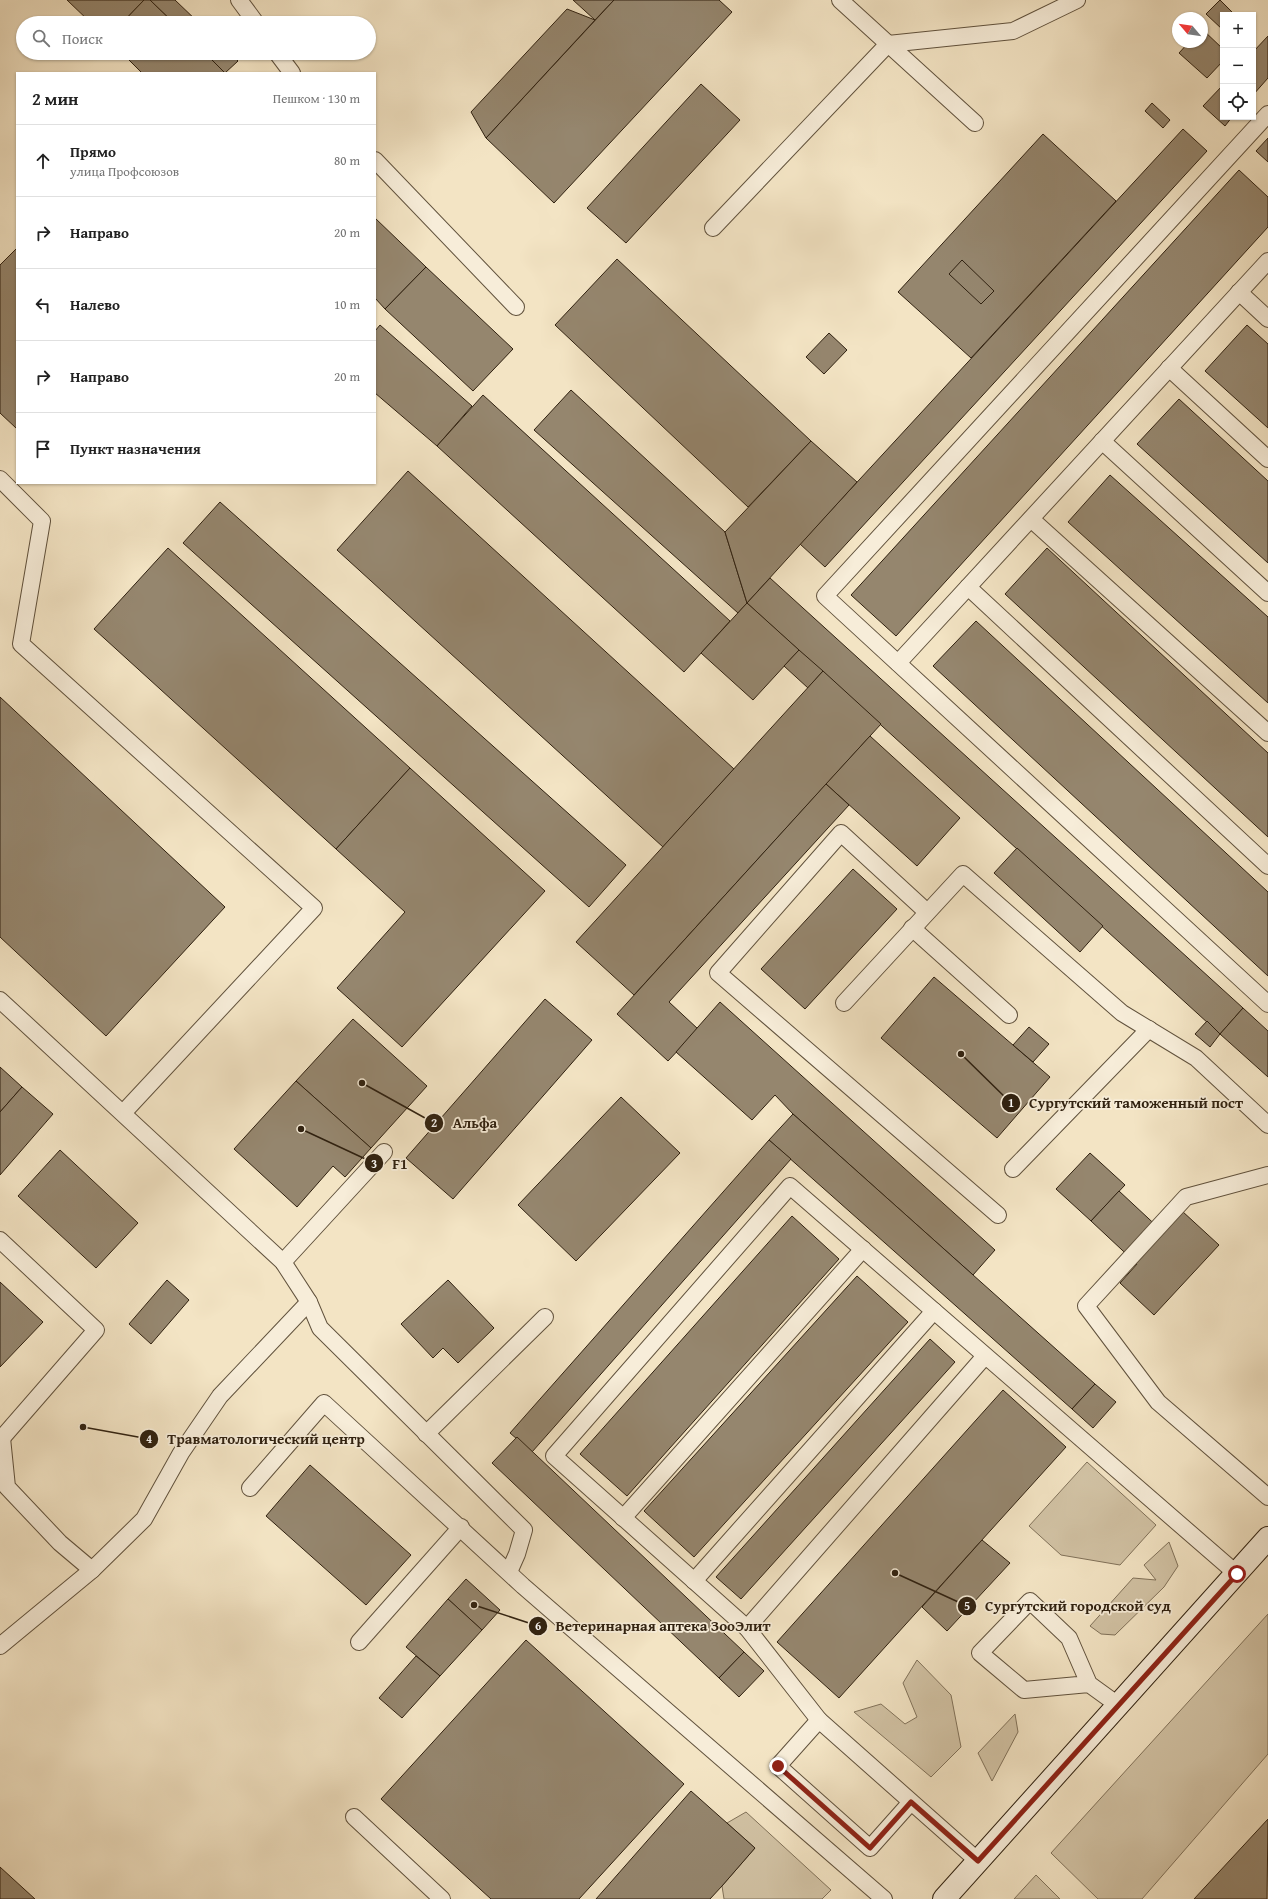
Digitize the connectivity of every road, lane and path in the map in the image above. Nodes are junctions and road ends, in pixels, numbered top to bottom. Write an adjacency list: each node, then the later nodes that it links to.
1 (239, 0): 4 (lane)
2 (840, 0): 5 (lane)
3 (1077, 0): 5 (lane)
4 (251, 16)
5 (888, 44): 9 (lane); 11 (lane)
6 (283, 60): 7 (lane)
7 (291, 72)
8 (1268, 114): 23 (lane)
9 (975, 123)
10 (376, 161): 14 (lane)
11 (713, 228)
12 (1268, 261): 13 (lane)
13 (1239, 292): 15 (lane); 16 (lane)
14 (516, 307)
15 (1268, 319)
16 (1169, 368): 17 (lane); 18 (lane)
17 (1102, 441): 20 (lane); 22 (lane)
18 (1268, 459)
19 (0, 479): 33 (lane)
20 (1031, 519): 21 (lane); 24 (lane)
21 (968, 587): 23 (lane); 25 (lane)
22 (1268, 593)
23 (898, 663): 30 (lane)
24 (1268, 732)
25 (1268, 866)
26 (928, 912): 27 (lane); 32 (lane); 38 (lane)
27 (912, 928): 29 (lane); 31 (lane)
28 (0, 1000): 33 (lane)
29 (844, 1003)
30 (1268, 1004)
31 (1009, 1015)
32 (1149, 1029): 34 (lane); 36 (lane)
33 (123, 1113): 41 (lane)
34 (1268, 1125)
35 (384, 1152): 41 (lane)
36 (1013, 1169)
37 (1268, 1175): 49 (lane)
38 (998, 1215)
39 (0, 1240): 47 (lane)
40 (863, 1249): 43 (lane); 50 (lane); 50 (lane)
41 (283, 1262): 42 (lane)
42 (309, 1302): 46 (lane); 53 (lane)
43 (934, 1311): 45 (lane); 56 (lane)
44 (545, 1317): 46 (lane)
45 (985, 1356): 55 (lane); 57 (lane)
46 (426, 1434): 54 (lane)
47 (1, 1437): 53 (lane)
48 (250, 1488): 51 (lane)
49 (1268, 1496)
50 (623, 1518): 56 (lane)
51 (461, 1527): 54 (lane); 58 (lane)
52 (1268, 1538): 55 (main road)
53 (92, 1570): 59 (lane)
54 (509, 1572): 67 (lane)
55 (1237, 1574): 61 (main road)
56 (694, 1580): 57 (lane)
57 (747, 1628): 62 (lane)
58 (359, 1642)
59 (0, 1646)
60 (1089, 1684): 60 (lane); 61 (lane)
61 (1118, 1705): 65 (main road)
62 (819, 1720): 63 (lane); 63 (lane)
63 (911, 1802): 65 (lane)
64 (354, 1817): 66 (lane)
65 (978, 1861): 68 (main road)
66 (442, 1899)
67 (884, 1899)
68 (944, 1899)

